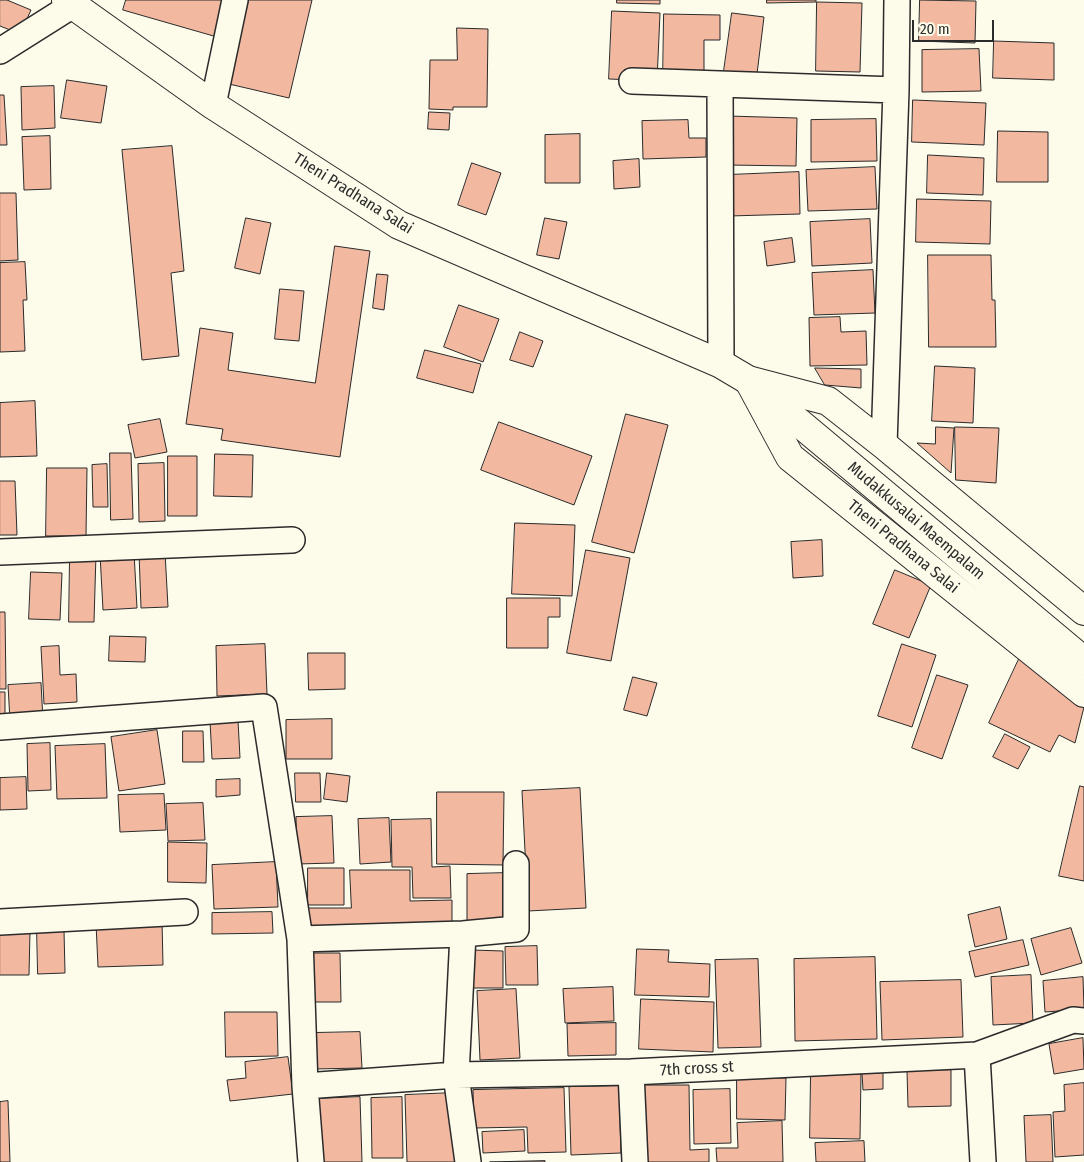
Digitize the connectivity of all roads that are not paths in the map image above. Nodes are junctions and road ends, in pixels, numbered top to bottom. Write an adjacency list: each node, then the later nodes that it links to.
1 (235, 0): 8 (street)
2 (897, 0): 7 (street)
3 (72, 2): 4 (street); 8 (main road, Theni Pradhana Salai)
4 (0, 51)
5 (632, 81): 6 (street)
6 (720, 84): 7 (street); 9 (street)
7 (896, 90): 11 (street)
8 (213, 105): 9 (main road, Theni Pradhana Salai)
9 (721, 364): 10 (main road, Theni Pradhana Salai)
10 (748, 380): 11 (main road, Theni Pradhana Salai); 15 (main road, Mudakkusalai Maempalam); 16 (main road, Theni Pradhana Salai)
11 (884, 444): 14 (main road, Theni Pradhana Salai)
12 (292, 540): 13 (street)
13 (0, 552)
14 (1084, 611)
15 (1084, 661)
16 (1084, 693)
17 (0, 727): 22 (street)
18 (516, 864): 21 (street)
19 (185, 912): 20 (street)
20 (0, 922)
21 (462, 934): 22 (street); 26 (street)
22 (300, 939): 27 (street)
23 (1084, 1021): 24 (street, 7th cross st)
24 (977, 1055): 25 (street, 7th cross st); 31 (street)
25 (631, 1072): 26 (street, 7th cross st); 30 (street)
26 (456, 1075): 27 (street, 7th cross st); 29 (street)
27 (305, 1086): 28 (street)
28 (311, 1162)
29 (468, 1162)
30 (635, 1162)
31 (983, 1162)

